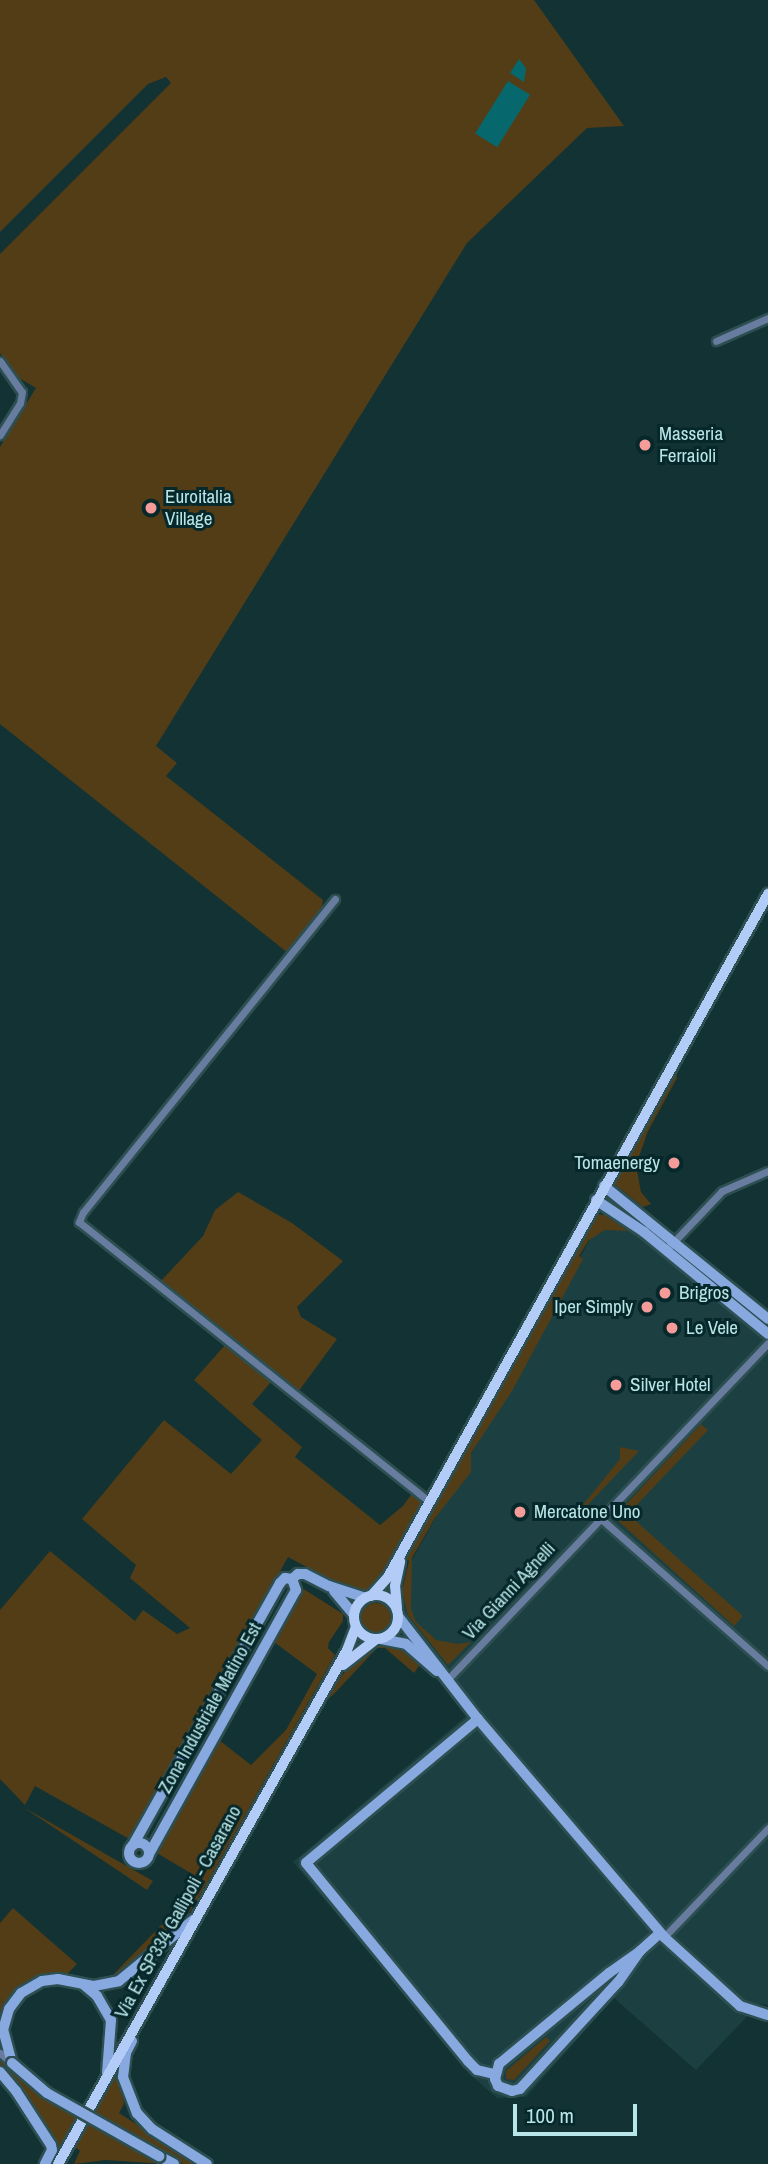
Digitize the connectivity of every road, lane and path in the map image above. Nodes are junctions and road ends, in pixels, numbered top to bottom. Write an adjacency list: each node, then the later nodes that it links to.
1 (768, 317): 2 (street)
2 (716, 341)
3 (0, 361): 4 (street)
4 (0, 435)
5 (768, 894): 8 (main road)
6 (335, 899): 15 (street)
7 (768, 1171): 10 (street)
8 (604, 1186): 9 (main road); 10 (street)
9 (596, 1200): 10 (street); 15 (main road)
10 (669, 1245): 11 (street)
11 (708, 1277): 12 (street); 13 (street)
12 (768, 1319)
13 (768, 1334)
14 (768, 1343): 16 (street, Via Gianni Agnelli)
15 (428, 1500): 17 (main road)
16 (599, 1517): 26 (street); 28 (street, Via Gianni Agnelli)
17 (405, 1545): 20 (main road); 21 (main road)
18 (292, 1579): 19 (street); 24 (street, Zona Industriale Matino Est); 25 (street, Zona Industriale Matino Est)
19 (329, 1586): 20 (street); 22 (street)
20 (368, 1597): 21 (main road); 22 (main road)
21 (398, 1613): 23 (main road); 28 (street)
22 (355, 1621): 23 (main road); 27 (main road, Via Ex SP334 Gallipoli - Casarano)
23 (378, 1639): 27 (main road, Via Ex SP334 Gallipoli - Casarano); 28 (street)
24 (240, 1653): 25 (street); 30 (street, Zona Industriale Matino Est)
25 (256, 1662): 31 (street, Zona Industriale Matino Est)
26 (768, 1666)
27 (331, 1677): 35 (main road, Via Ex SP334 Gallipoli - Casarano)
28 (446, 1679): 29 (street)
29 (478, 1719): 36 (street); 45 (street)
30 (177, 1768): 31 (street); 33 (street, Zona Industriale Matino Est)
31 (191, 1776): 34 (street, Zona Industriale Matino Est)
32 (768, 1828): 36 (street)
33 (133, 1845): 34 (street); 34 (street)
34 (149, 1854)
35 (193, 1920): 38 (street); 40 (main road, Via Ex SP334 Gallipoli - Casarano)
36 (662, 1935): 37 (street); 39 (street)
37 (640, 1951): 45 (street); 45 (street)
38 (83, 1984): 42 (street); 44 (street)
39 (768, 2015)
40 (139, 2020): 44 (main road, Via Ex SP334 Gallipoli - Casarano); 49 (street)
41 (0, 2053): 42 (street)
42 (12, 2063): 48 (street, bridge)
43 (0, 2072): 46 (street)
44 (107, 2073): 47 (main road, Via Ex SP334 Gallipoli - Casarano)
45 (495, 2074)
46 (45, 2164)
47 (58, 2164)
48 (174, 2164)
49 (207, 2164)

